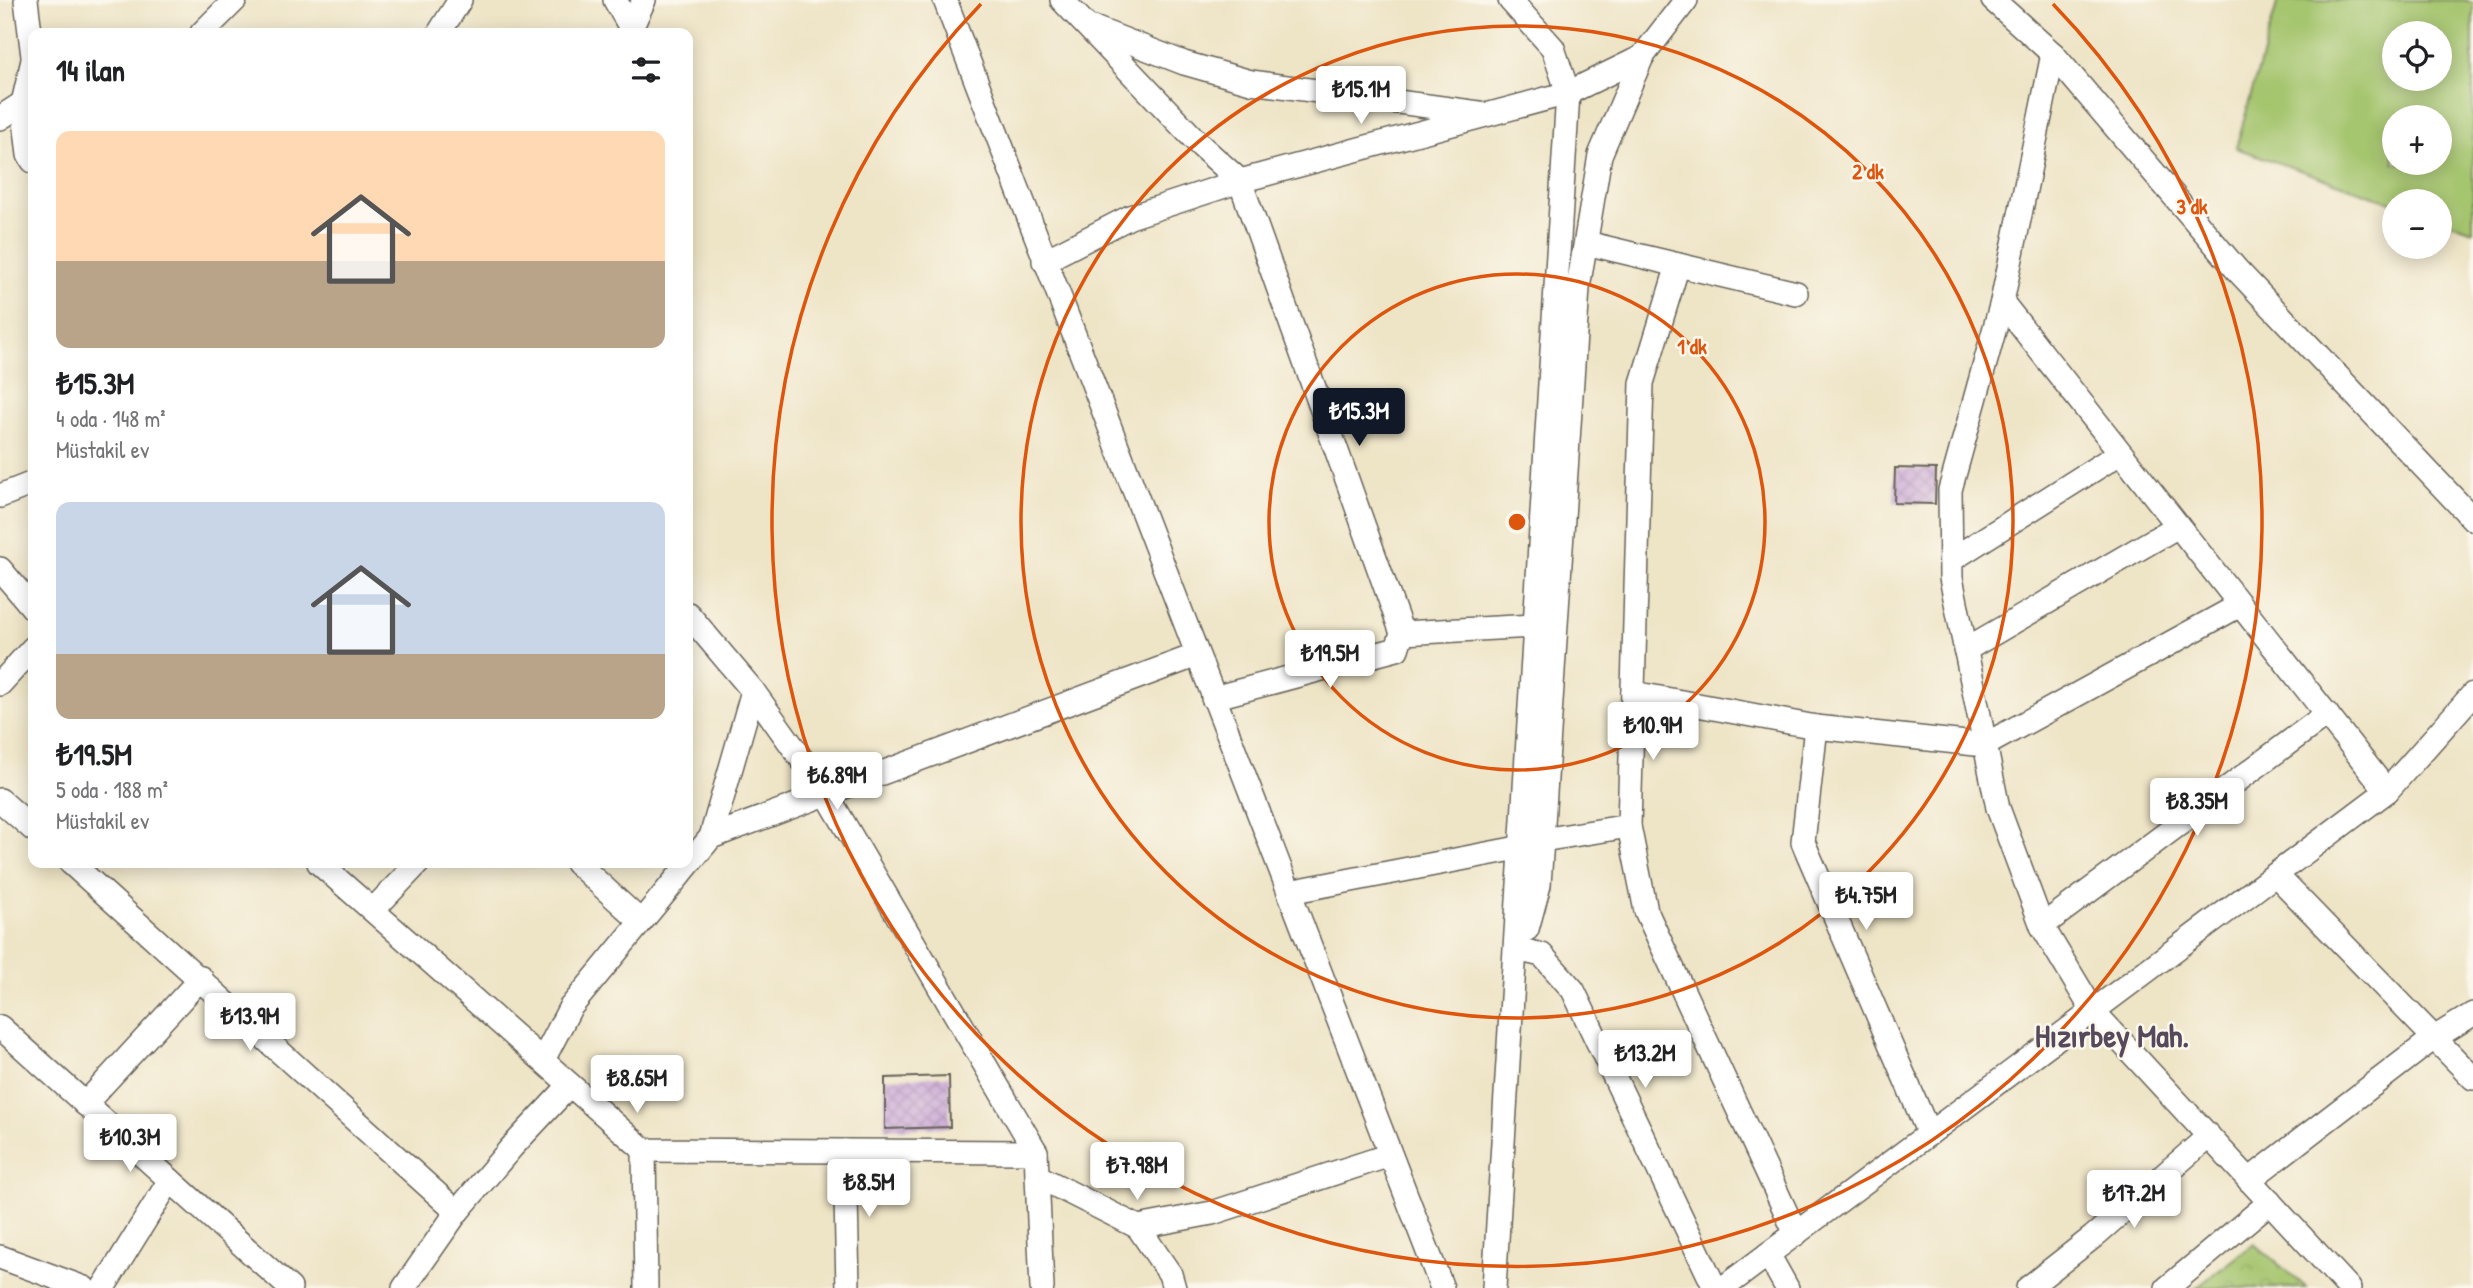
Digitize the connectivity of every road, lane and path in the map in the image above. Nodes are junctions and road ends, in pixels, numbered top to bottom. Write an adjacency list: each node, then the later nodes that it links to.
1 (26, 0): 12 (street)
2 (234, 0): 13 (street)
3 (460, 0): 14 (street)
4 (615, 0): 15 (street)
5 (644, 0): 16 (street)
6 (945, 0): 27 (street)
7 (1062, 0): 11 (street)
8 (1510, 0): 20 (street)
9 (1686, 0): 18 (street)
10 (1993, 0): 17 (street)
11 (1088, 26): 22 (street); 25 (street)
12 (29, 28)
13 (207, 28)
14 (442, 28)
15 (629, 28)
16 (631, 28)
17 (2053, 54): 30 (street); 34 (street)
18 (1642, 57): 20 (street); 26 (street)
19 (28, 80): 21 (street)
20 (1568, 93): 22 (street); 41 (street)
21 (23, 103): 23 (street); 24 (street)
22 (1489, 114): 25 (street)
23 (0, 118)
24 (28, 146)
25 (1240, 181): 27 (street); 42 (street)
26 (1586, 243): 28 (street); 60 (street)
27 (1044, 261): 45 (street)
28 (1678, 265): 29 (street); 48 (street)
29 (1796, 293)
30 (2002, 302): 31 (street); 36 (street)
31 (2120, 453): 35 (street); 36 (street)
32 (28, 485): 33 (street)
33 (0, 496)
34 (2473, 519)
35 (2178, 526): 39 (street); 43 (street)
36 (1951, 560): 43 (street)
37 (0, 569): 38 (street)
38 (28, 602)
39 (2240, 605): 51 (street); 53 (street)
40 (693, 620): 47 (street)
41 (1536, 626): 42 (street); 60 (street)
42 (1402, 634): 50 (street)
43 (1965, 650): 53 (street)
44 (28, 653): 46 (street)
45 (1197, 655): 50 (street); 55 (street)
46 (0, 684)
47 (753, 691): 55 (street); 59 (street)
48 (1633, 694): 52 (street); 58 (street)
49 (2473, 694): 54 (street)
50 (1213, 698): 68 (street)
51 (2326, 715): 54 (street); 71 (street)
52 (1816, 727): 53 (street); 83 (street)
53 (1985, 745): 71 (street)
54 (2387, 791): 67 (street)
55 (826, 793): 59 (street); 87 (street)
56 (0, 800): 57 (street)
57 (28, 825)
58 (1629, 826): 60 (street); 95 (street)
59 (711, 837): 61 (street)
60 (1533, 843): 68 (street); 72 (street); 74 (street)
61 (693, 858)
62 (77, 868): 73 (street)
63 (325, 868): 69 (street)
64 (413, 868): 69 (street)
65 (582, 868): 70 (street)
66 (685, 868): 70 (street)
67 (2276, 875): 75 (street); 78 (street)
68 (1289, 892): 88 (street)
69 (373, 910): 79 (street)
70 (640, 921): 79 (street)
71 (2042, 926): 75 (street)
72 (1521, 950): 74 (street); 108 (street)
73 (201, 978): 82 (street); 93 (street)
74 (1513, 980): 107 (street)
75 (2093, 1012): 83 (street); 84 (street)
76 (2473, 1013): 78 (street)
77 (0, 1027): 82 (street)
78 (2434, 1038): 80 (street); 91 (street)
79 (543, 1060): 81 (street)
80 (2473, 1078)
81 (570, 1085): 85 (street); 93 (street)
82 (85, 1104): 90 (street)
83 (1929, 1134): 95 (street)
84 (2208, 1136): 91 (street); 111 (street)
85 (644, 1150): 86 (street); 102 (street)
86 (845, 1151): 87 (street); 103 (street)
87 (1036, 1152): 89 (street)
88 (1390, 1155): 94 (street); 106 (street)
89 (1037, 1176): 94 (street); 104 (street)
90 (170, 1180): 99 (street); 100 (street)
91 (2249, 1180): 92 (street)
92 (2270, 1202): 112 (street); 113 (street)
93 (457, 1212): 101 (street)
94 (1138, 1227): 105 (street)
95 (1796, 1234): 96 (street)
96 (1768, 1254): 109 (street); 110 (street)
97 (0, 1257): 98 (street)
98 (84, 1288)
99 (103, 1288)
100 (290, 1288)
101 (404, 1288)
102 (646, 1288)
103 (848, 1288)
104 (1042, 1288)
105 (1174, 1288)
106 (1442, 1288)
107 (1494, 1288)
108 (1715, 1288)
109 (1723, 1288)
110 (1787, 1288)
111 (2028, 1288)
112 (2167, 1288)
113 (2349, 1288)

